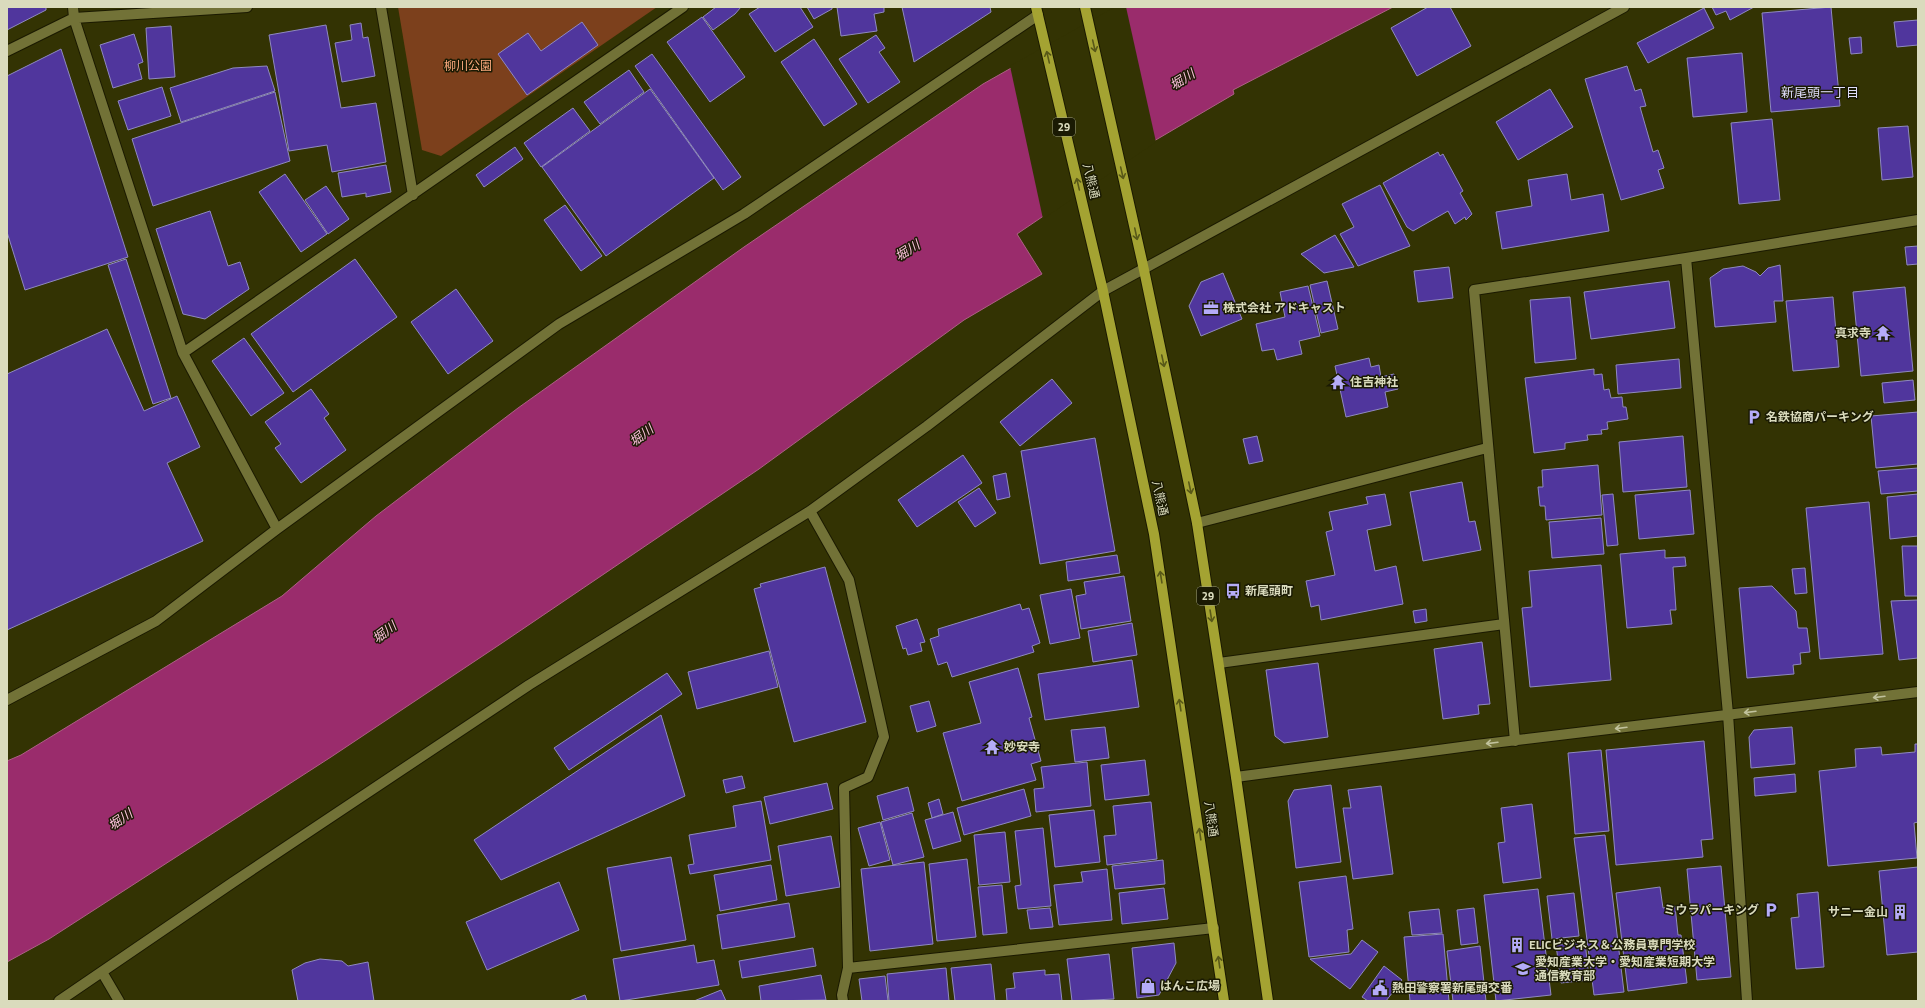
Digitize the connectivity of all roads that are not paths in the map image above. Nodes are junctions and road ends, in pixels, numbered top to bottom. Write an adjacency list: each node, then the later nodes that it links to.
1 (72, 7): 8 (street)
2 (246, 7): 8 (street)
3 (381, 7): 10 (street)
4 (683, 7): 10 (street)
5 (1085, 7): 13 (main road, 29, one-way to 13)
6 (1624, 7): 13 (street)
7 (1037, 11): 14 (main road, 八熊通 / 29, one-way to 7); 19 (street)
8 (74, 18): 9 (street); 15 (street)
9 (7, 51)
10 (413, 195): 15 (street)
11 (1918, 220): 12 (street)
12 (1686, 258): 16 (street); 24 (street)
13 (1144, 270): 14 (street); 18 (main road, 29, one-way to 18)
14 (1103, 291): 17 (street); 27 (main road, 八熊通 / 29, one-way to 14)
15 (183, 353): 19 (street)
16 (1487, 448): 18 (street); 20 (street)
17 (810, 511): 28 (street); 29 (street)
18 (1197, 523): 21 (main road, 29, one-way to 21)
19 (277, 529): 23 (street)
20 (1504, 624): 21 (street); 25 (street)
21 (1219, 663): 26 (main road, 29)
22 (1918, 692): 24 (street, one-way to 24)
23 (7, 700)
24 (1728, 714): 25 (street, one-way to 25); 35 (street)
25 (1515, 740): 26 (street, one-way to 26)
26 (1236, 777): 34 (main road, 29)
27 (1214, 928): 28 (street); 33 (main road, 八熊通 / 29, one-way to 27)
28 (848, 968): 32 (street)
29 (102, 972): 30 (street); 31 (street)
30 (58, 1001)
31 (119, 1001)
32 (842, 1001)
33 (1224, 1001)
34 (1268, 1001)
35 (1746, 1001)

